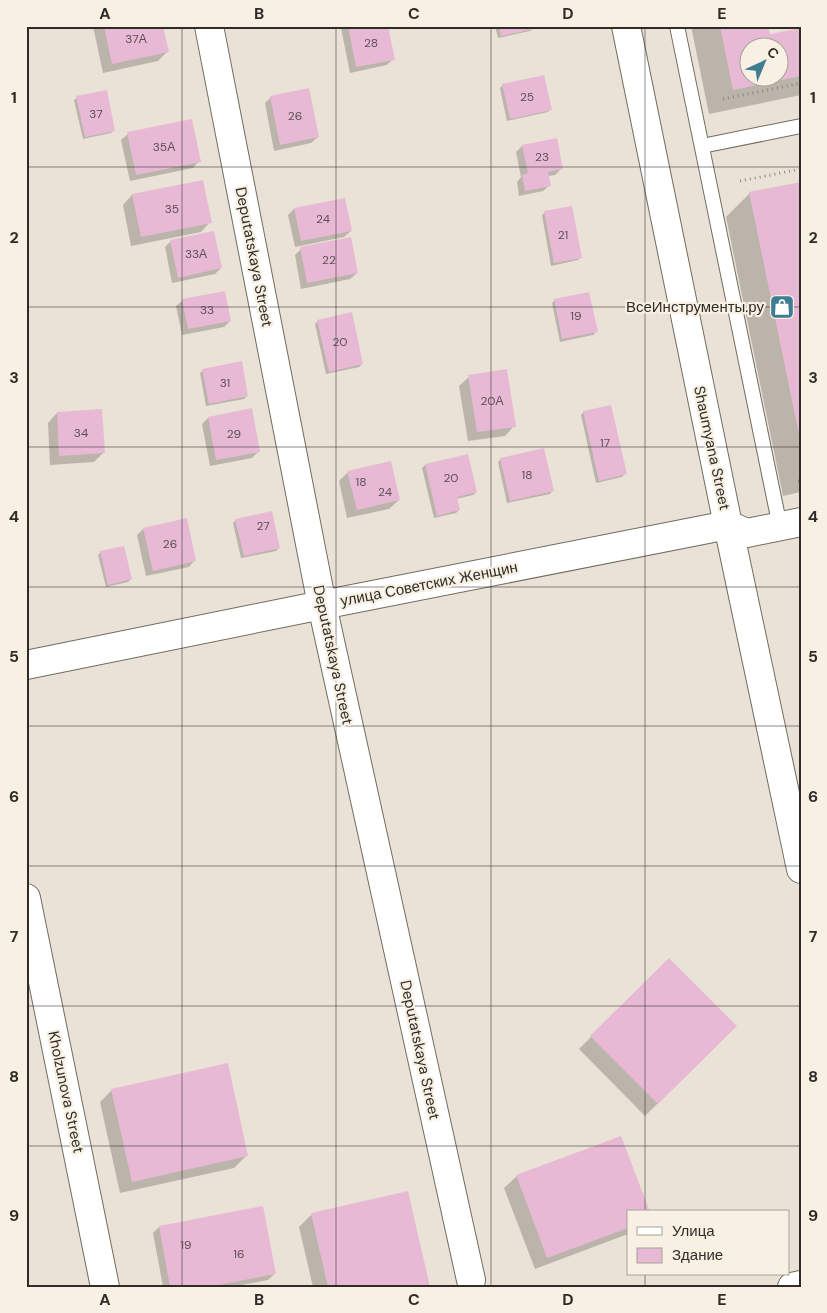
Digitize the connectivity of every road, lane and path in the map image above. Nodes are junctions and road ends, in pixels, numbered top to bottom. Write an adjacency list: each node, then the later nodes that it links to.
1 (209, 26): 12 (street, Deputatskaya Street)
2 (626, 26): 11 (street, Shaumyana Street)
3 (677, 26): 7 (lane)
4 (801, 83): 5 (path)
5 (724, 98)
6 (801, 126): 7 (lane)
7 (702, 146): 10 (lane)
8 (801, 169): 9 (path)
9 (740, 181)
10 (790, 524): 11 (street)
11 (728, 525): 12 (street, улица Советских Женщин); 14 (street, Shaumyana Street)
12 (322, 605): 13 (street, улица Советских Женщин); 16 (street, Deputatskaya Street)
13 (26, 666)
14 (801, 869)
15 (26, 898): 18 (street, Kholzunova Street)
16 (471, 1280)
17 (801, 1285): 19 (street)
18 (105, 1287)
19 (792, 1287)

